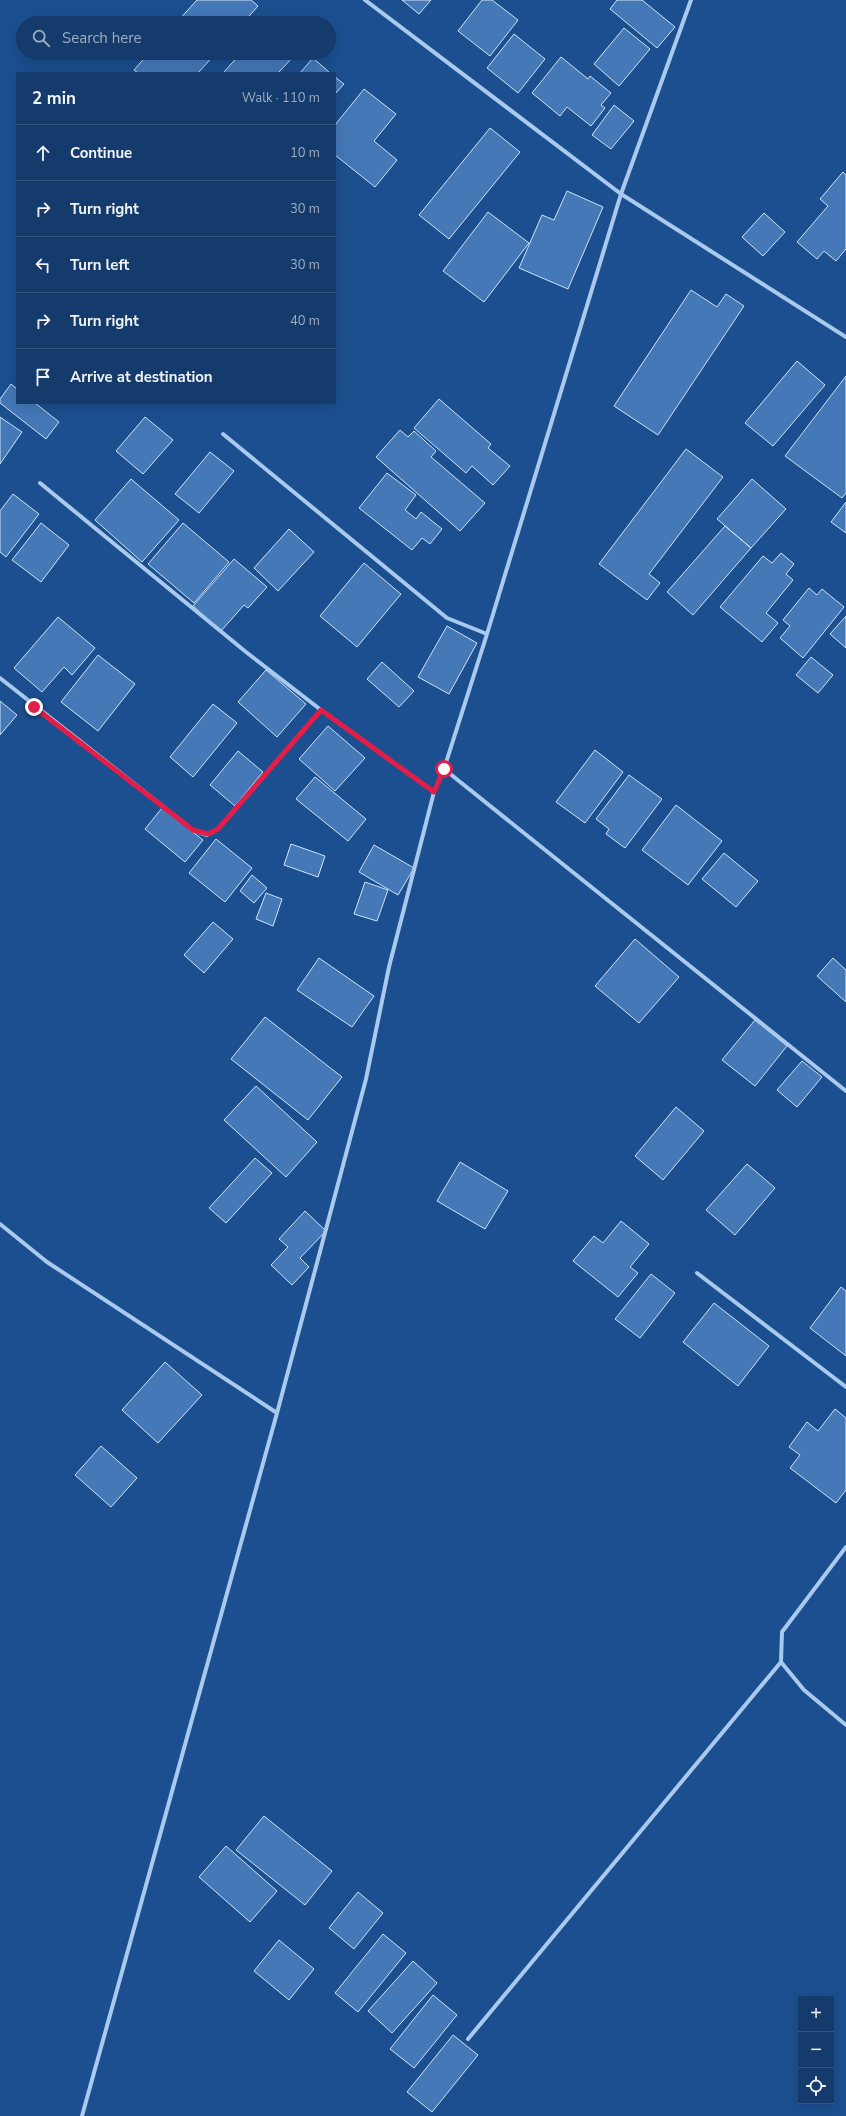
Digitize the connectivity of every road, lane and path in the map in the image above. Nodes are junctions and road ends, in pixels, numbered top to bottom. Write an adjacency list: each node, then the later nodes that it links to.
1 (365, 0): 3 (street)
2 (691, 0): 3 (street)
3 (622, 194): 4 (street); 7 (street)
4 (846, 338)
5 (222, 434): 7 (street)
6 (40, 483): 9 (street)
7 (487, 634): 10 (street)
8 (0, 678): 9 (street)
9 (321, 710): 11 (street)
10 (444, 769): 11 (street); 12 (street)
11 (434, 792): 16 (street)
12 (846, 1091)
13 (0, 1224): 16 (street)
14 (697, 1273): 15 (street)
15 (846, 1387)
16 (277, 1413): 21 (street)
17 (846, 1547): 18 (street)
18 (781, 1662): 19 (street); 20 (street)
19 (846, 1725)
20 (468, 2039)
21 (82, 2116)

